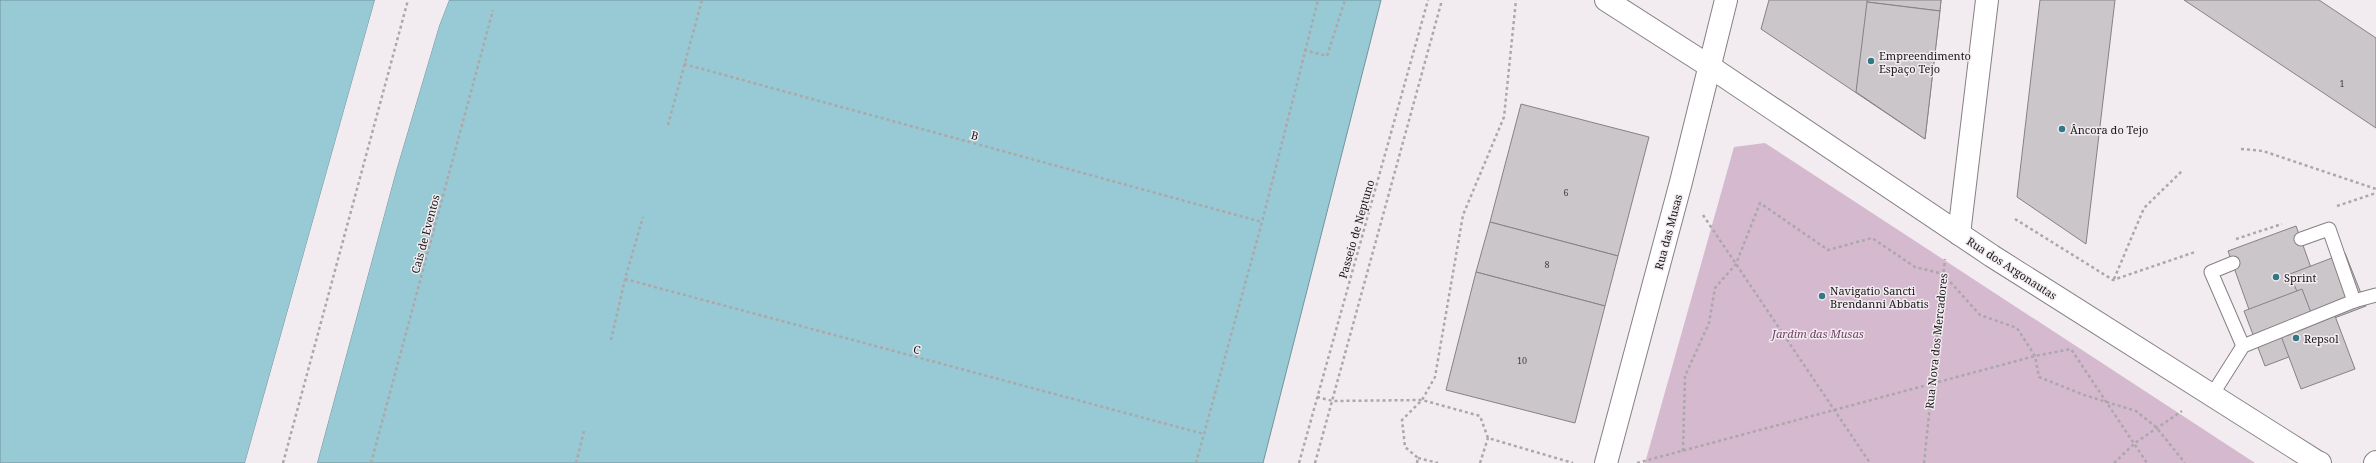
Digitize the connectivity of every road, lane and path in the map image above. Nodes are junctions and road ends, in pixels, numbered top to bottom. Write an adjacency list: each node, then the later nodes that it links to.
1 (408, 0): 56 (path)
2 (702, 0): 13 (path)
3 (1318, 0): 12 (path)
4 (1345, 0): 12 (path)
5 (1428, 0): 43 (path, Passeio de Neptuno)
6 (1442, 0): 46 (path)
7 (1516, 0): 45 (path)
8 (1606, 0): 14 (street, Rua dos Argonautas)
9 (1726, 0): 14 (street, Rua das Musas)
10 (1987, 0): 26 (street)
11 (493, 10): 57 (path, Cais de Eventos)
12 (1304, 50): 24 (path)
13 (684, 64): 15 (path); 24 (path, B)
14 (1709, 66): 18 (street, Rua das Musas); 26 (street, Rua dos Argonautas)
15 (668, 125)
16 (2240, 149): 19 (path)
17 (2183, 170): 35 (path)
18 (1681, 182): 32 (path); 66 (street, Rua das Musas)
19 (2376, 189)
20 (2376, 193): 21 (path)
21 (2331, 208)
22 (643, 217): 34 (path)
23 (2015, 220): 35 (path)
24 (1262, 222): 51 (path)
25 (2286, 222): 28 (path)
26 (1959, 234): 42 (street, Rua dos Argonautas)
27 (2301, 239): 37 (lane)
28 (2233, 240)
29 (2196, 252): 35 (path)
30 (1952, 261): 33 (path, Rua Nova dos Mercadores)
31 (2233, 263): 39 (lane)
32 (1736, 264): 33 (path); 47 (path); 54 (path)
33 (1943, 274): 40 (path); 41 (path, Rua Nova dos Mercadores)
34 (625, 279): 38 (path); 51 (path, C)
35 (2113, 280)
36 (2376, 295): 37 (lane)
37 (2354, 301): 39 (lane)
38 (611, 340)
39 (2243, 346): 42 (lane)
40 (2035, 356): 41 (path); 44 (path); 44 (path)
41 (1932, 385): 47 (path); 69 (path, Rua Nova dos Mercadores)
42 (2212, 395): 73 (street, Rua dos Argonautas)
43 (1317, 396): 46 (path); 60 (path, Passeio de Neptuno)
44 (2104, 399): 49 (path); 53 (path)
45 (1422, 400): 46 (path); 52 (path); 55 (path)
46 (1332, 401): 61 (path)
47 (1834, 411): 54 (path); 68 (path)
48 (2189, 415): 49 (path)
49 (2156, 427): 53 (path); 72 (path)
50 (584, 431): 58 (path)
51 (1204, 434): 59 (path)
52 (1488, 438): 64 (path); 65 (path)
53 (2135, 443): 70 (path); 71 (path)
54 (1683, 451): 67 (path)
55 (1418, 458): 62 (path); 63 (path)
56 (283, 463)
57 (371, 463)
58 (576, 463)
59 (1196, 463)
60 (1299, 463)
61 (1315, 463)
62 (1417, 463)
63 (1438, 463)
64 (1480, 463)
65 (1573, 463)
66 (1606, 463)
67 (1637, 463)
68 (1870, 463)
69 (1924, 463)
70 (2114, 463)
71 (2147, 463)
72 (2185, 463)
73 (2319, 463)

